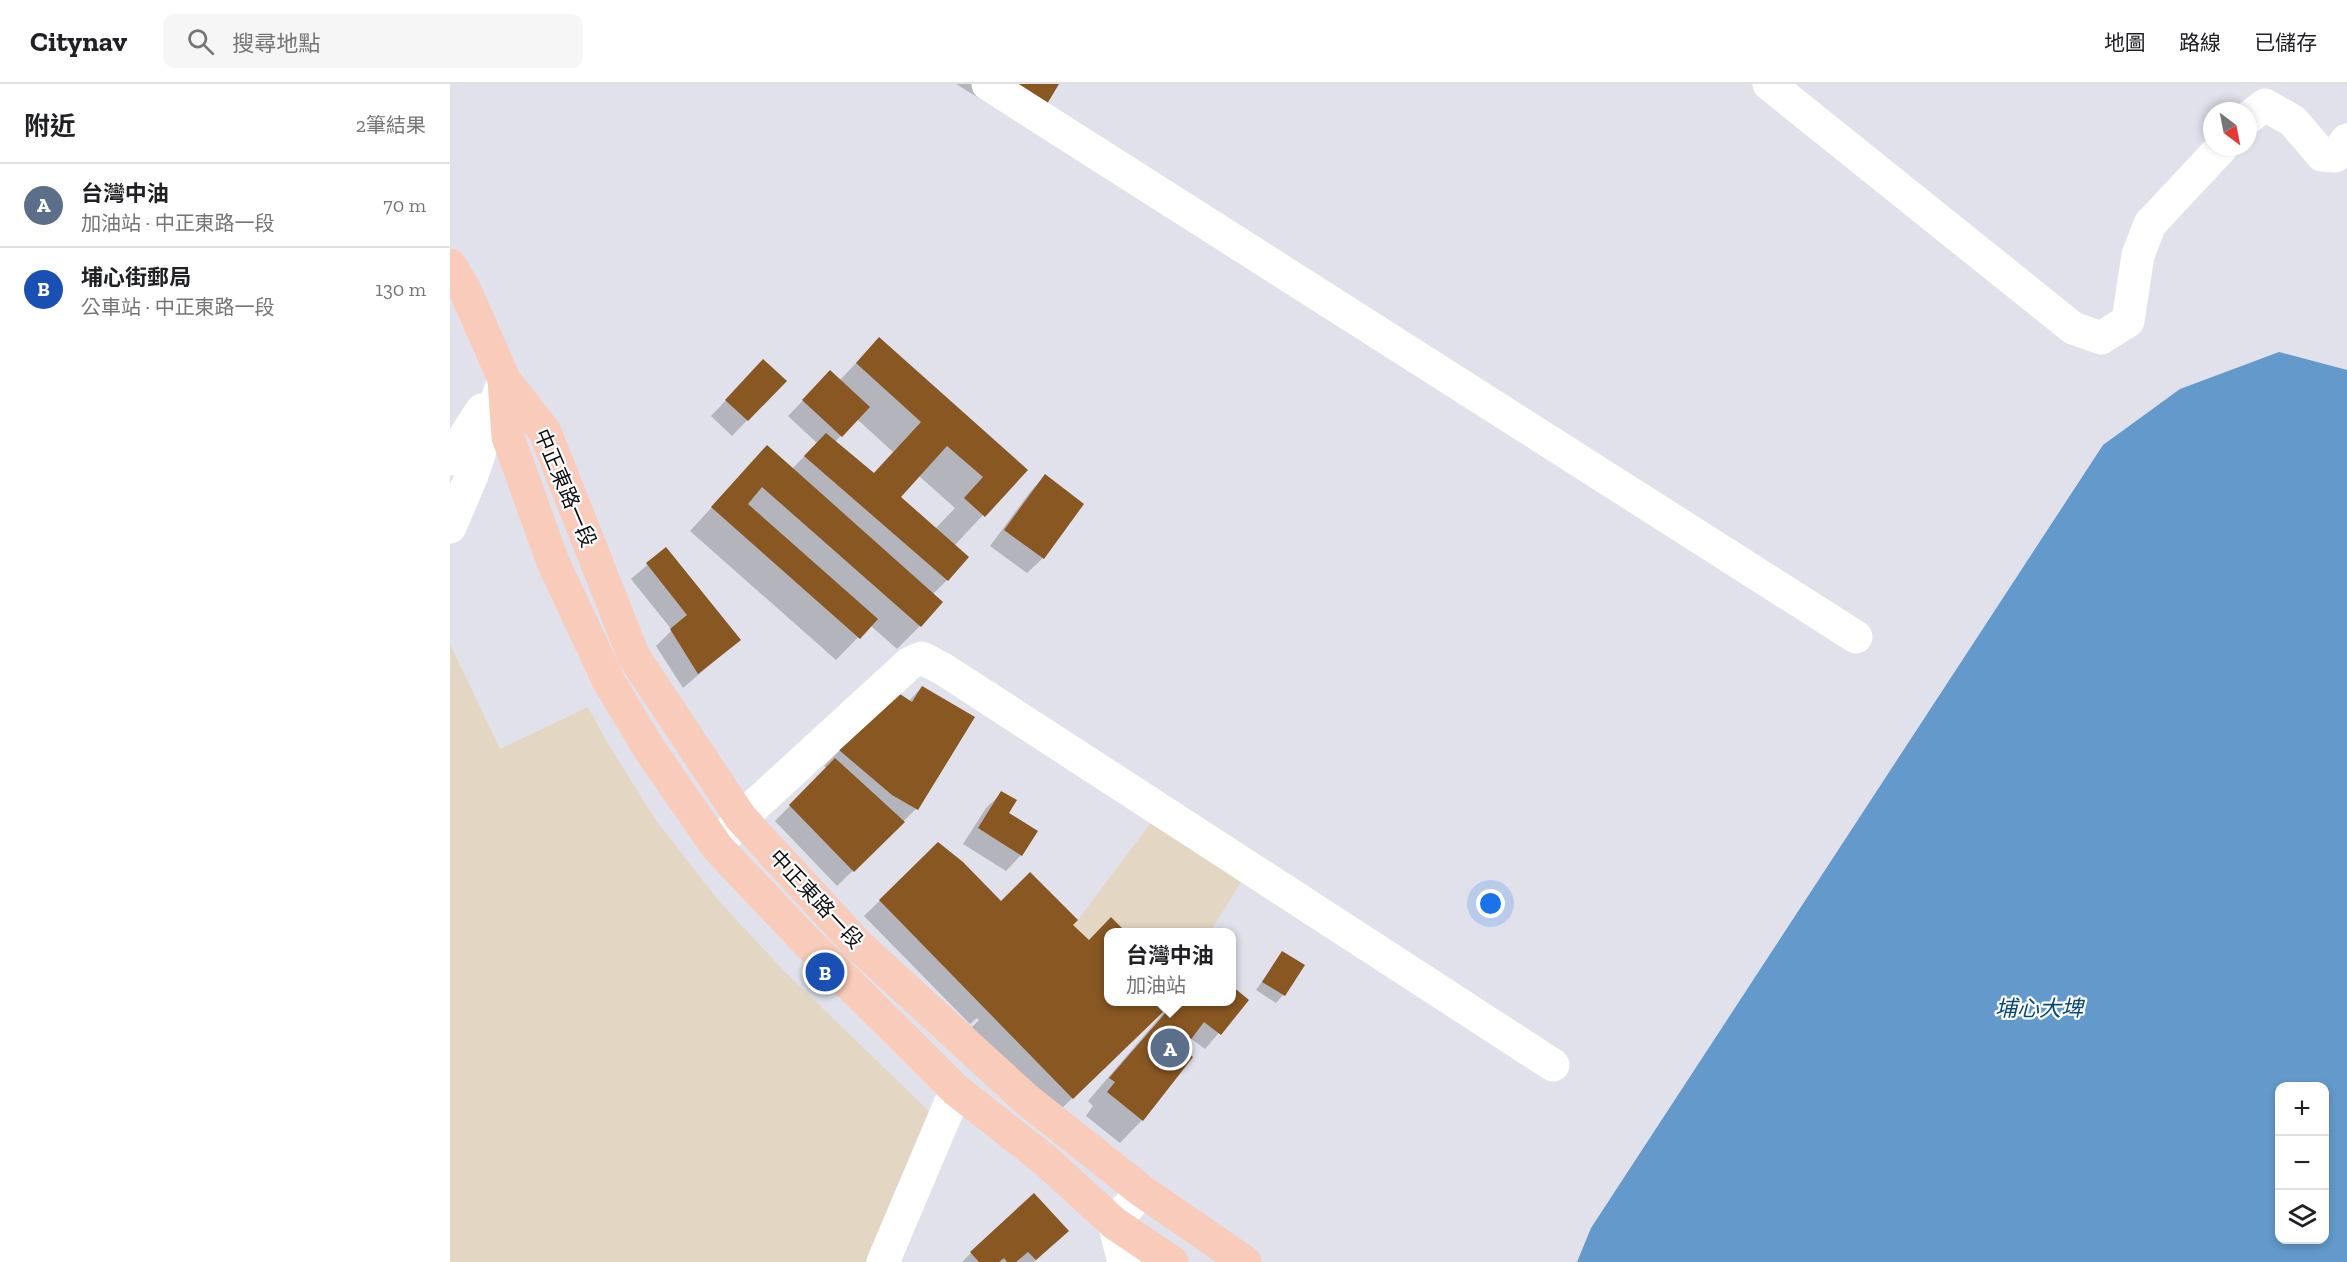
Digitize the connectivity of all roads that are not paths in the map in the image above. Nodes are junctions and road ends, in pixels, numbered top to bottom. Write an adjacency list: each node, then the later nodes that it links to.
1 (988, 84): 10 (street)
2 (1769, 84): 5 (street)
3 (2257, 111): 4 (street)
4 (2347, 140)
5 (2214, 156)
6 (450, 265): 7 (main road)
7 (504, 379): 8 (street); 9 (street); 11 (main road, 中正東路一段); 12 (main road, 中正東路一段)
8 (450, 459)
9 (450, 527)
10 (1856, 637)
11 (741, 818): 12 (street); 13 (street); 15 (main road, 中正東路一段)
12 (717, 847): 14 (main road, 中正東路一段)
13 (1553, 1065)
14 (956, 1090): 16 (main road, 中正東路一段); 17 (street)
15 (1142, 1191): 16 (street); 20 (main road, 中正東路一段)
16 (1113, 1223): 18 (street); 19 (main road, 中正東路一段)
17 (883, 1262)
18 (1124, 1262)
19 (1172, 1262)
20 (1245, 1262)

